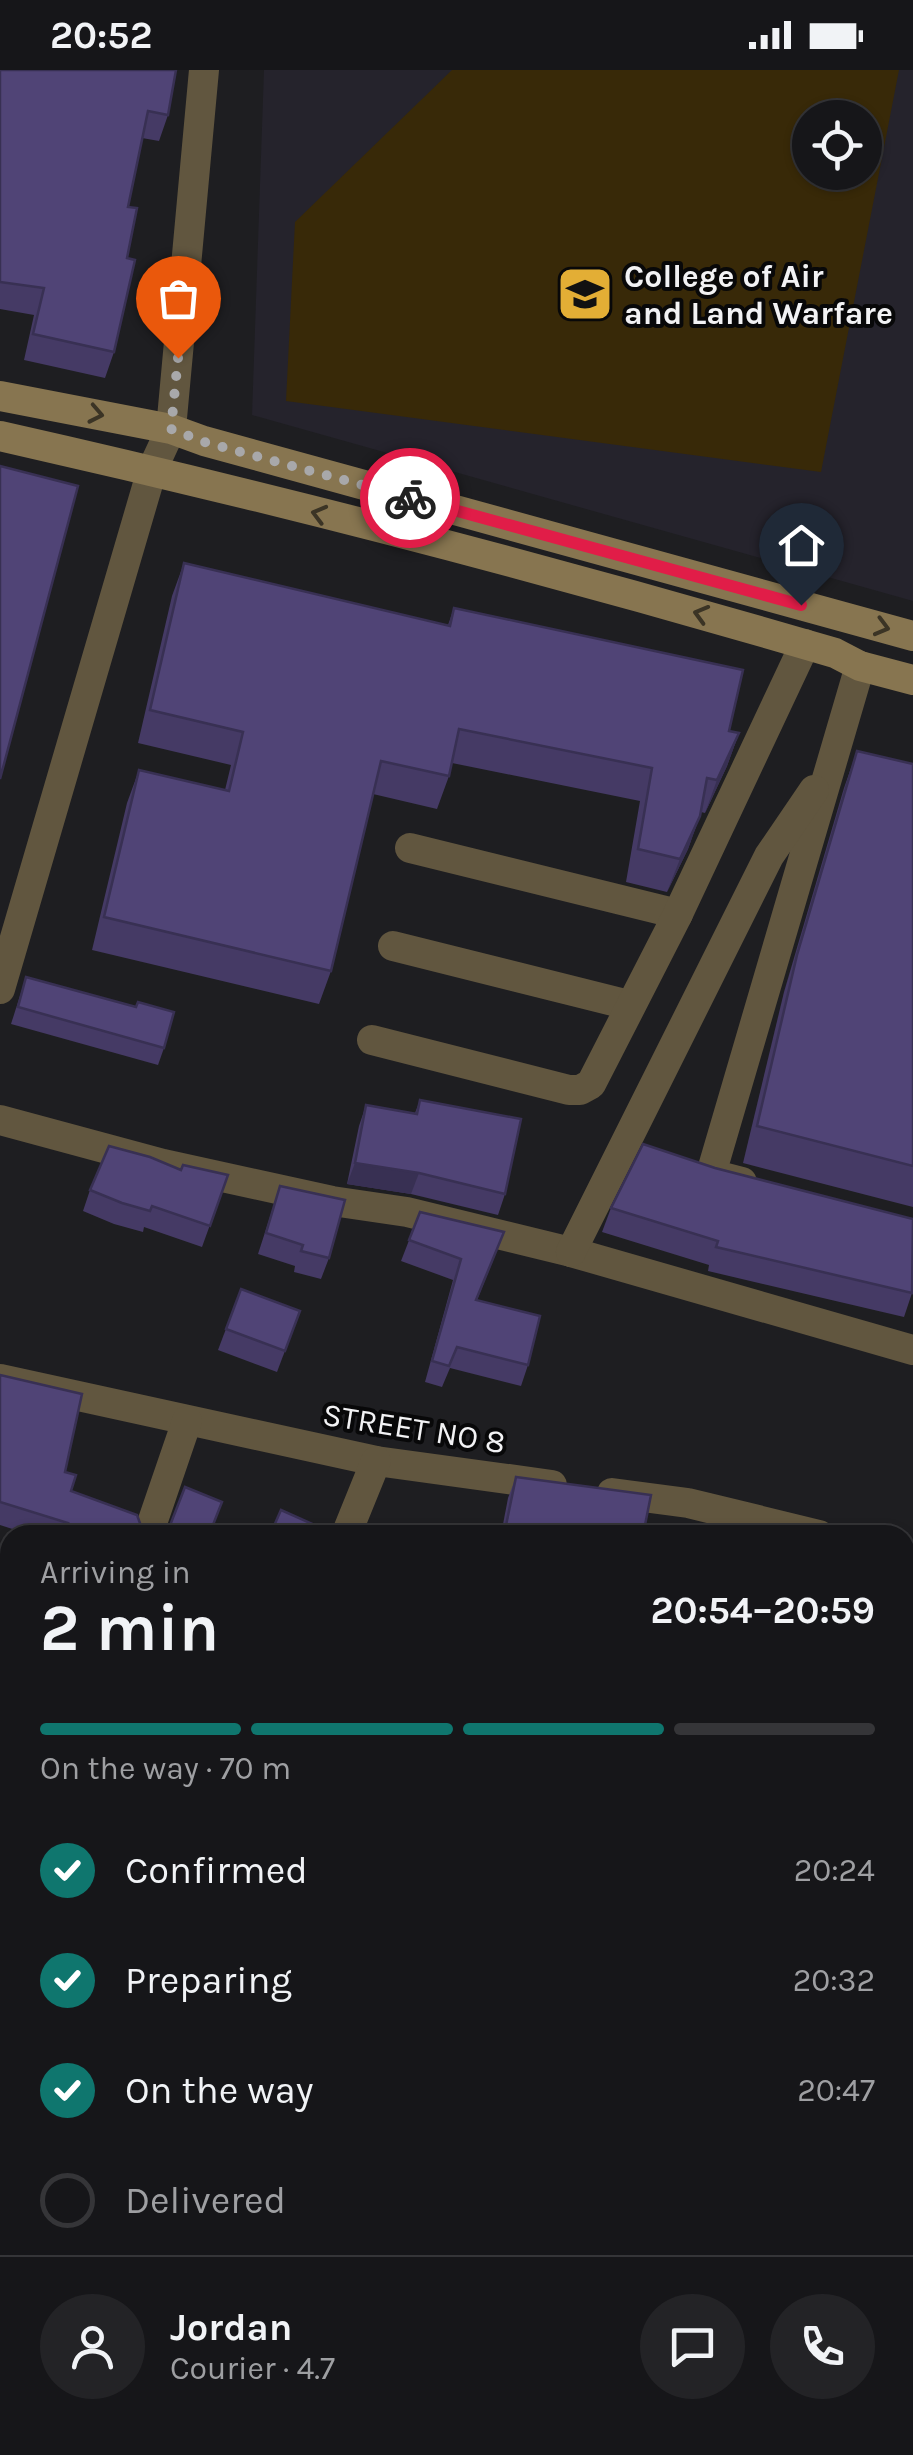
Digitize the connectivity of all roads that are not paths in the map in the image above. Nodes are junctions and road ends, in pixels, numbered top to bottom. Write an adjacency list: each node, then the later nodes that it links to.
1 (204, 70): 3 (street)
2 (0, 396): 3 (main road, one-way to 3)
3 (171, 429): 5 (street); 6 (main road, one-way to 6)
4 (0, 436): 5 (main road)
5 (152, 470): 7 (main road, one-way to 5); 14 (street)
6 (913, 636)
7 (806, 644): 8 (main road); 12 (street)
8 (860, 666): 9 (main road); 10 (street)
9 (913, 680)
10 (831, 766): 18 (street); 19 (street)
11 (410, 848): 12 (street)
12 (678, 914): 15 (street)
13 (392, 946): 15 (street)
14 (0, 989)
15 (629, 1005): 16 (street)
16 (372, 1040)
17 (0, 1120): 19 (street)
18 (766, 1188)
19 (571, 1252): 20 (street)
20 (913, 1350)
21 (0, 1380): 22 (street, STREET NO 8)
22 (187, 1421): 23 (street, STREET NO 8); 24 (street)
23 (376, 1461): 25 (street); 26 (street, STREET NO 8)
24 (151, 1525)
25 (350, 1525)
26 (779, 1525)

